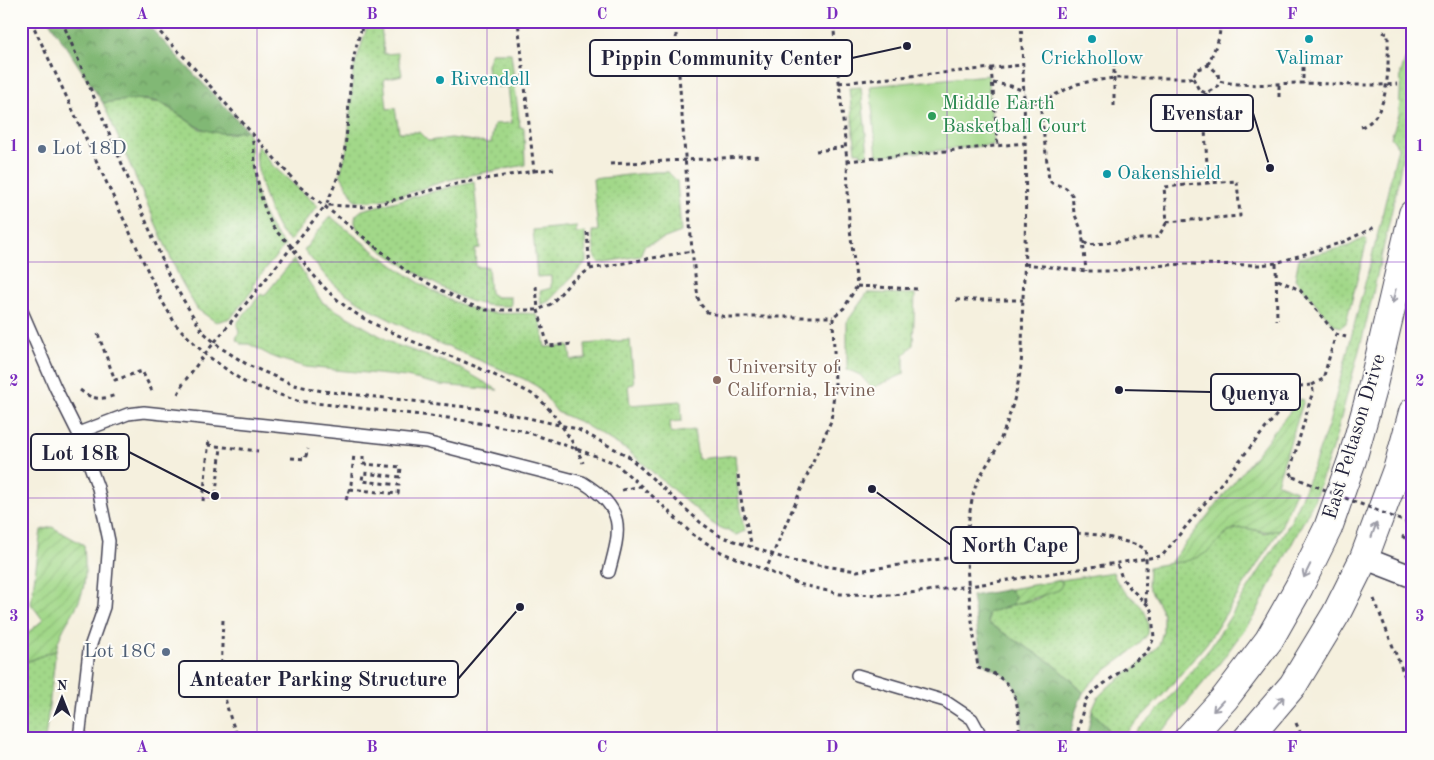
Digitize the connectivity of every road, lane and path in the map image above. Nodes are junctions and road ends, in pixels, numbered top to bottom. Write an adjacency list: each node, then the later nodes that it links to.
1 (32, 21): 71 (path)
2 (62, 21): 69 (path)
3 (149, 21): 32 (path)
4 (365, 21): 44 (path)
5 (518, 21): 42 (path)
6 (833, 21): 19 (path)
7 (1020, 21): 13 (path)
8 (1220, 21): 12 (path)
9 (1383, 32): 24 (path)
10 (676, 34): 38 (path)
11 (1114, 53): 16 (path)
12 (1208, 65): 17 (path); 18 (path)
13 (1023, 66): 15 (path); 25 (path)
14 (1304, 67): 21 (path)
15 (992, 68): 19 (path); 20 (path)
16 (1115, 78): 17 (path); 29 (path); 30 (path)
17 (1193, 78): 26 (path)
18 (1219, 81): 23 (path); 26 (path)
19 (839, 83): 35 (path)
20 (993, 83): 25 (path); 34 (path)
21 (1304, 84): 23 (path); 24 (path)
22 (1397, 84): 24 (path)
23 (1279, 85): 27 (path)
24 (1387, 85): 31 (path)
25 (1024, 91): 28 (path)
26 (1206, 93): 43 (path)
27 (1279, 101)
28 (1025, 102): 29 (path); 33 (path)
29 (1040, 102): 49 (path)
30 (1114, 106)
31 (1361, 127)
32 (252, 132): 44 (path); 50 (path)
33 (1025, 143): 34 (path); 53 (path)
34 (998, 146): 39 (path)
35 (846, 147): 36 (path); 39 (path)
36 (816, 150)
37 (760, 156): 38 (path)
38 (685, 161): 40 (path); 51 (path)
39 (847, 161): 58 (path)
40 (610, 164)
41 (554, 169): 42 (path)
42 (534, 171): 44 (path)
43 (1208, 182): 46 (path); 46 (path)
44 (326, 205): 50 (path); 63 (path)
45 (1413, 214): 114 (main road, East Peltason Drive, one-way to 114)
46 (1167, 222): 49 (path)
47 (1376, 226): 52 (path)
48 (587, 232): 54 (path)
49 (1083, 242): 55 (path)
50 (292, 247): 69 (path); 76 (path)
51 (692, 251): 54 (path); 64 (path)
52 (1276, 263): 55 (path); 56 (path)
53 (1025, 264): 55 (path); 61 (path)
54 (590, 269): 63 (path)
55 (1086, 271)
56 (1278, 280): 65 (path); 67 (path)
57 (536, 286): 63 (path)
58 (857, 286): 59 (path); 64 (path)
59 (916, 290)
60 (956, 300): 61 (path)
61 (1023, 300): 96 (path)
62 (21, 309): 77 (lane)
63 (538, 310): 70 (path)
64 (833, 317): 95 (path)
65 (1277, 320)
66 (98, 334): 73 (path)
67 (1336, 334): 68 (path); 72 (path)
68 (1346, 337)
69 (215, 342): 71 (path); 76 (path)
70 (572, 344)
71 (205, 354): 74 (path); 81 (path)
72 (1312, 386): 91 (path, bridge); 97 (path)
73 (152, 391)
74 (178, 394)
75 (1413, 412): 98 (main road, one-way to 75)
76 (558, 424): 81 (path); 94 (path)
77 (78, 433): 87 (lane); 109 (lane)
78 (209, 438): 79 (path)
79 (208, 445): 80 (path); 89 (path)
80 (222, 447): 82 (path); 90 (path)
81 (578, 450): 87 (path); 101 (path)
82 (258, 451)
83 (354, 454): 86 (path)
84 (353, 463): 86 (path)
85 (738, 475): 94 (path)
86 (350, 489): 88 (path)
87 (593, 489): 100 (lane)
88 (346, 500)
89 (203, 501)
90 (215, 502)
91 (1413, 525)
92 (1402, 535): 93 (path)
93 (1413, 543)
94 (752, 547): 95 (path)
95 (774, 555): 96 (path); 101 (path)
96 (968, 555): 97 (path); 103 (path)
97 (1147, 558): 99 (path); 105 (path)
98 (1364, 558): 102 (street); 115 (main road, one-way to 98)
99 (1116, 564): 103 (path); 105 (path)
100 (609, 572)
101 (765, 572): 103 (path)
102 (1413, 578)
103 (970, 586): 112 (path)
104 (1374, 598): 108 (path)
105 (1146, 602): 113 (path)
106 (223, 620): 110 (path)
107 (857, 675): 111 (lane)
108 (1413, 697)
109 (79, 739)
110 (239, 739)
111 (983, 739)
112 (1019, 739)
113 (1076, 739)
114 (1188, 739)
115 (1247, 739)

